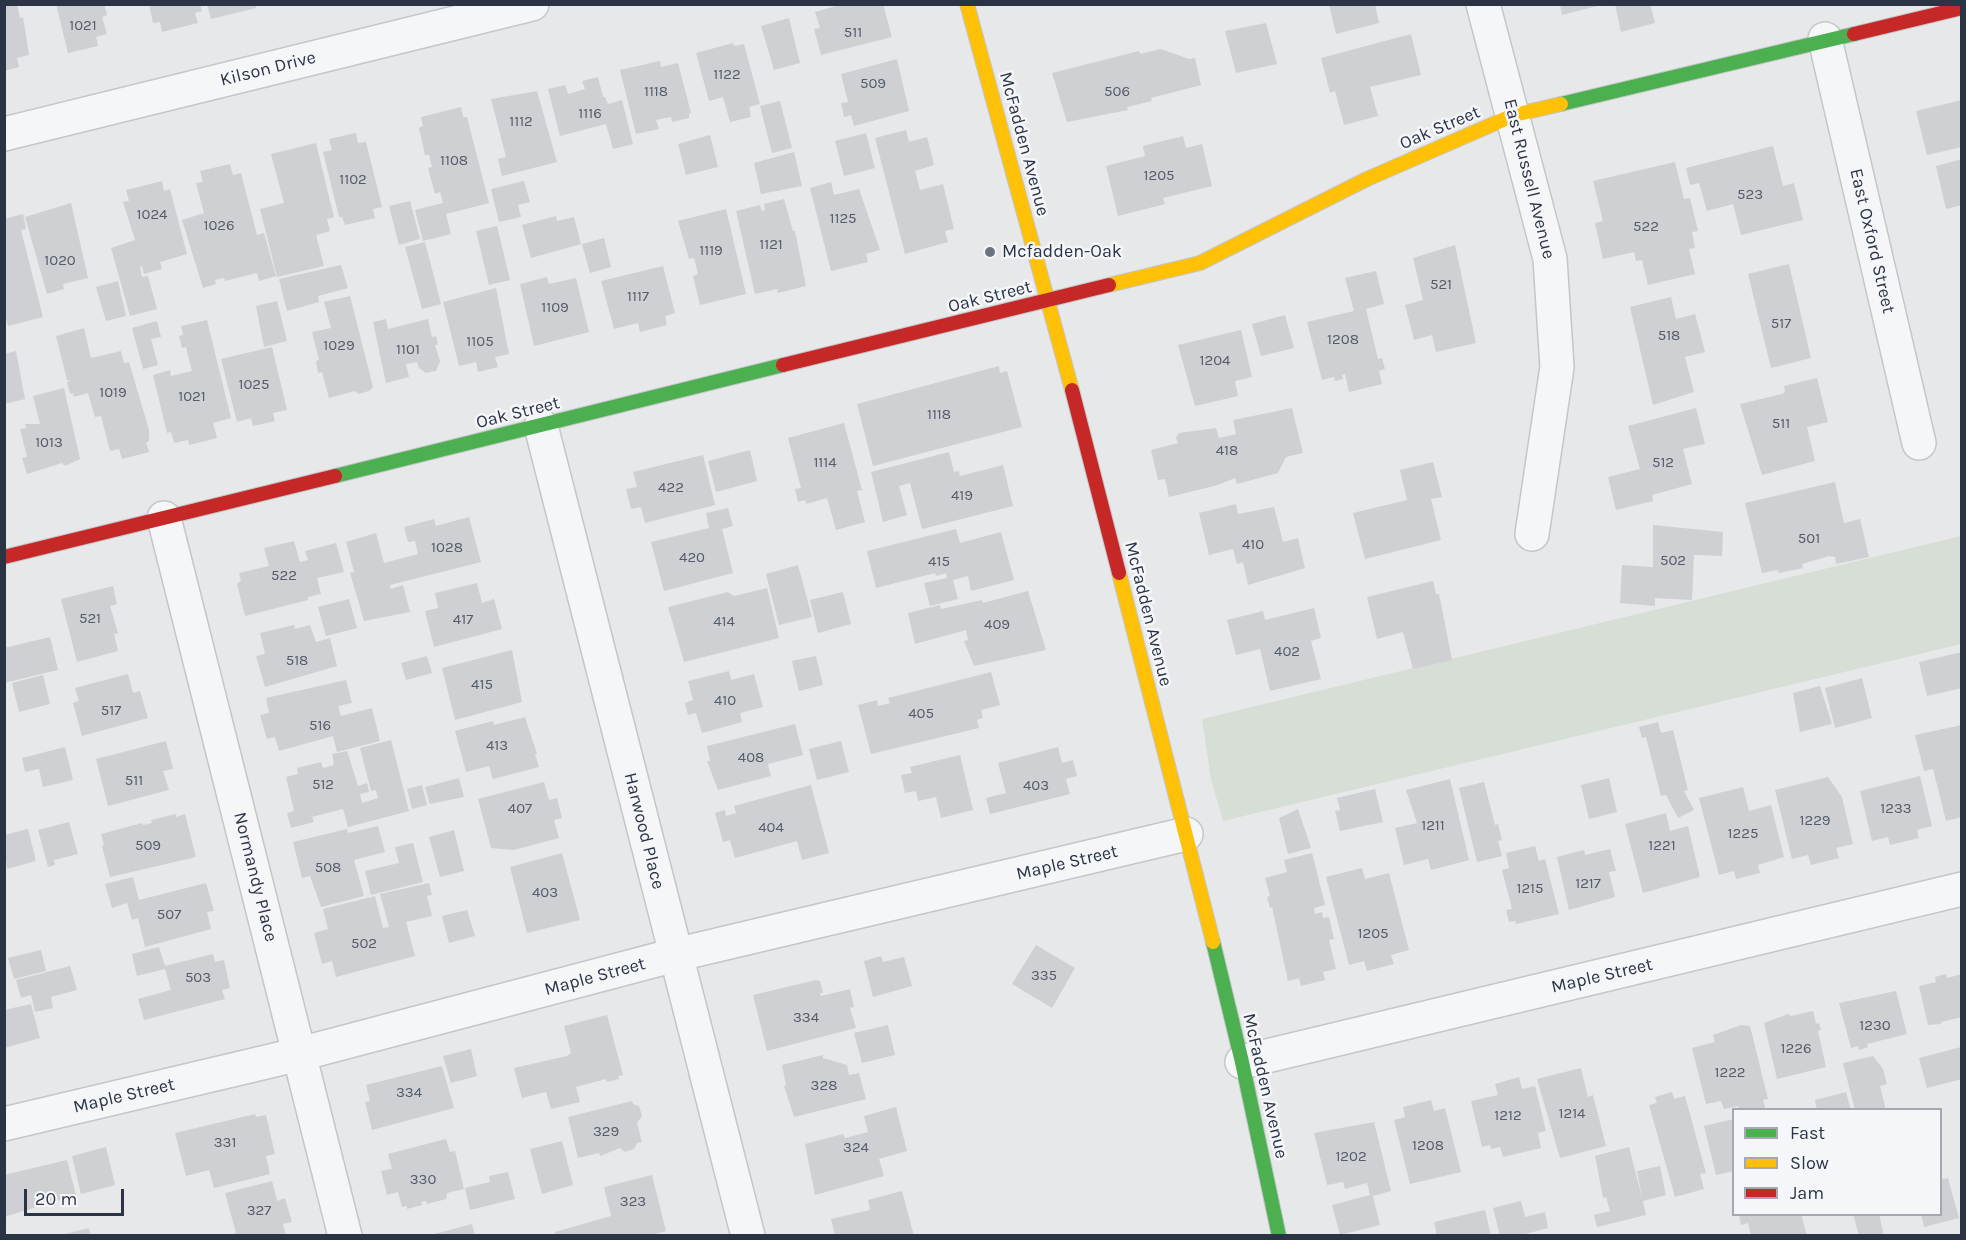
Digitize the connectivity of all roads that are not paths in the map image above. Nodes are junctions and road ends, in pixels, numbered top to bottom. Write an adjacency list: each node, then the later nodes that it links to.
1 (532, 4): 7 (street, Kilson Drive)
2 (967, 4): 8 (street, McFadden Avenue)
3 (1483, 4): 6 (street, East Russell Avenue)
4 (1962, 8): 5 (street, Oak Street)
5 (1825, 39): 6 (street, Oak Street); 10 (street, East Oxford Street)
6 (1514, 115): 8 (street, Oak Street); 12 (street, East Russell Avenue)
7 (4, 134)
8 (1048, 301): 9 (street, Oak Street); 14 (street, McFadden Avenue)
9 (541, 426): 11 (street, Oak Street); 16 (street, Harwood Place)
10 (1919, 443)
11 (164, 518): 13 (street, Oak Street); 17 (street, Normandy Place)
12 (1532, 534)
13 (4, 557)
14 (1186, 834): 16 (street, Maple Street); 18 (street, McFadden Avenue)
15 (1962, 889): 18 (street, Maple Street)
16 (675, 956): 17 (street, Maple Street); 21 (street, Harwood Place)
17 (300, 1054): 19 (street, Maple Street); 20 (street, Normandy Place)
18 (1242, 1062): 22 (street, McFadden Avenue)
19 (4, 1124)
20 (345, 1236)
21 (748, 1236)
22 (1279, 1236)

